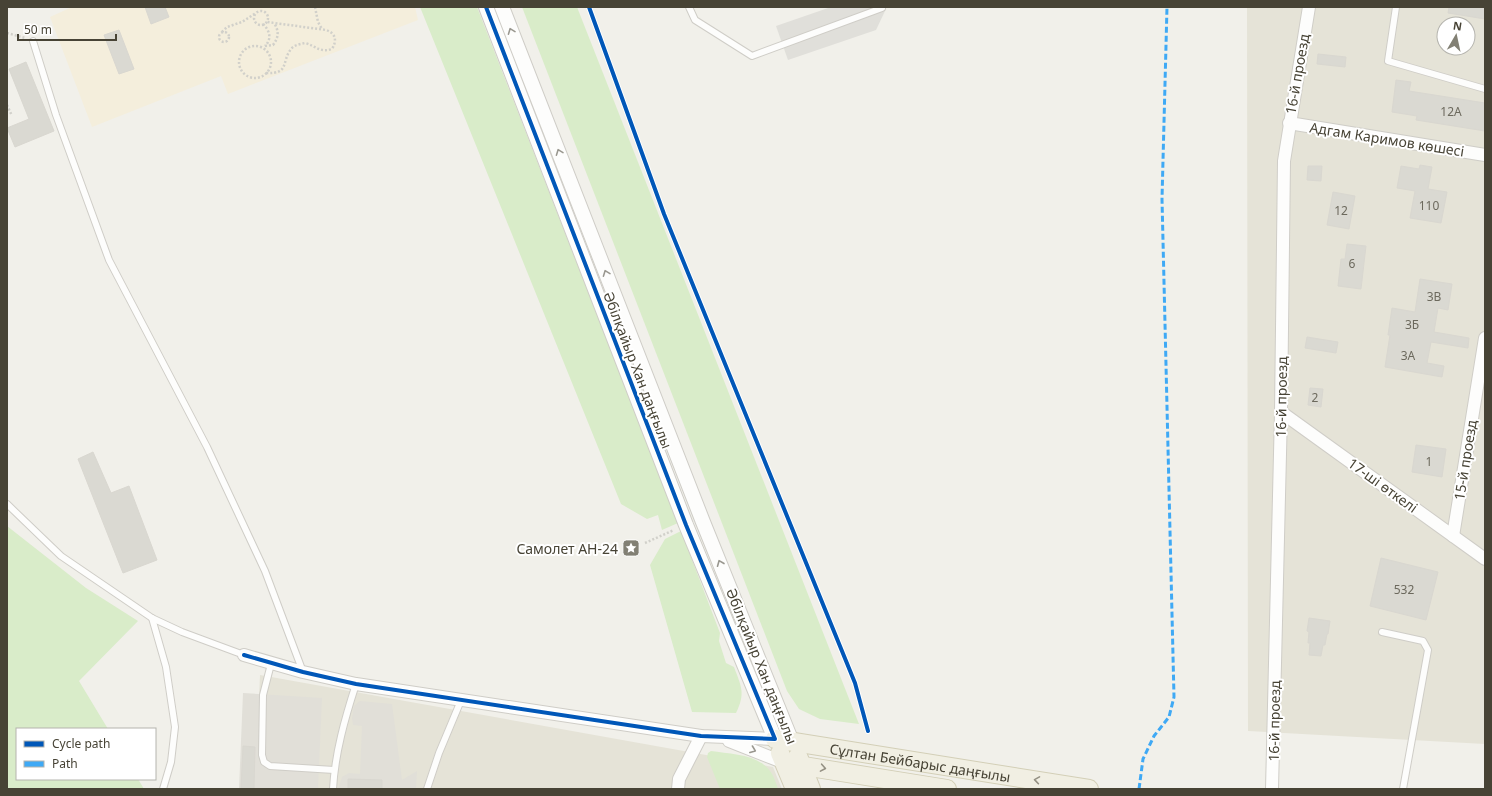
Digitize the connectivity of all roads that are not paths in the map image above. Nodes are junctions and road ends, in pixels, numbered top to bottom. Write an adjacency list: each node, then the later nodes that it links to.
1 (486, 7): 25 (street, Әбілқайыр Хан даңғылы)
2 (502, 7): 26 (street, Әбілқайыр Хан даңғылы, one-way to 2)
3 (689, 7): 6 (lane)
4 (1309, 7): 9 (street, 16-й проезд)
5 (1396, 7): 8 (lane)
6 (882, 8)
7 (33, 41): 20 (lane)
8 (1485, 89)
9 (1288, 123): 10 (street, Адгам Каримов көшесі); 12 (street, 16-й проезд)
10 (1485, 155)
11 (1485, 338): 14 (street, 15-й проезд)
12 (1281, 412): 14 (street, 17-ші өткелі); 38 (street, 16-й проезд)
13 (7, 504): 16 (lane)
14 (1453, 536): 15 (street, 17-ші өткелі)
15 (1485, 559)
16 (152, 618): 18 (lane); 30 (lane)
17 (1382, 632): 39 (lane)
18 (244, 655): 19 (street)
19 (271, 664): 20 (street); 28 (lane)
20 (303, 672): 21 (street)
21 (356, 684): 22 (street); 28 (lane)
22 (462, 698): 23 (street); 32 (lane)
23 (701, 736): 24 (street); 33 (street)
24 (720, 738): 25 (street); 27 (street, one-way to 27)
25 (775, 739): 26 (main road, Сұлтан Бейбарыс даңғылы); 27 (main road, Әбілқайыр Хан даңғылы)
26 (792, 742): 27 (main road, Әбілқайыр Хан даңғылы); 37 (main road, Сұлтан Бейбарыс даңғылы, one-way to 26)
27 (793, 764): 29 (main road, Сұлтан Бейбарыс даңғылы, one-way to 29); 34 (main road, Әбілқайыр Хан даңғылы); 35 (main road, Әбілқайыр Хан даңғылы)
28 (334, 770): 31 (lane)
29 (927, 787): 36 (main road, Сұлтан Бейбарыс даңғылы)
30 (163, 789)
31 (333, 789)
32 (427, 789)
33 (678, 789)
34 (795, 789)
35 (811, 789)
36 (947, 789)
37 (1089, 789)
38 (1272, 789)
39 (1403, 789)

